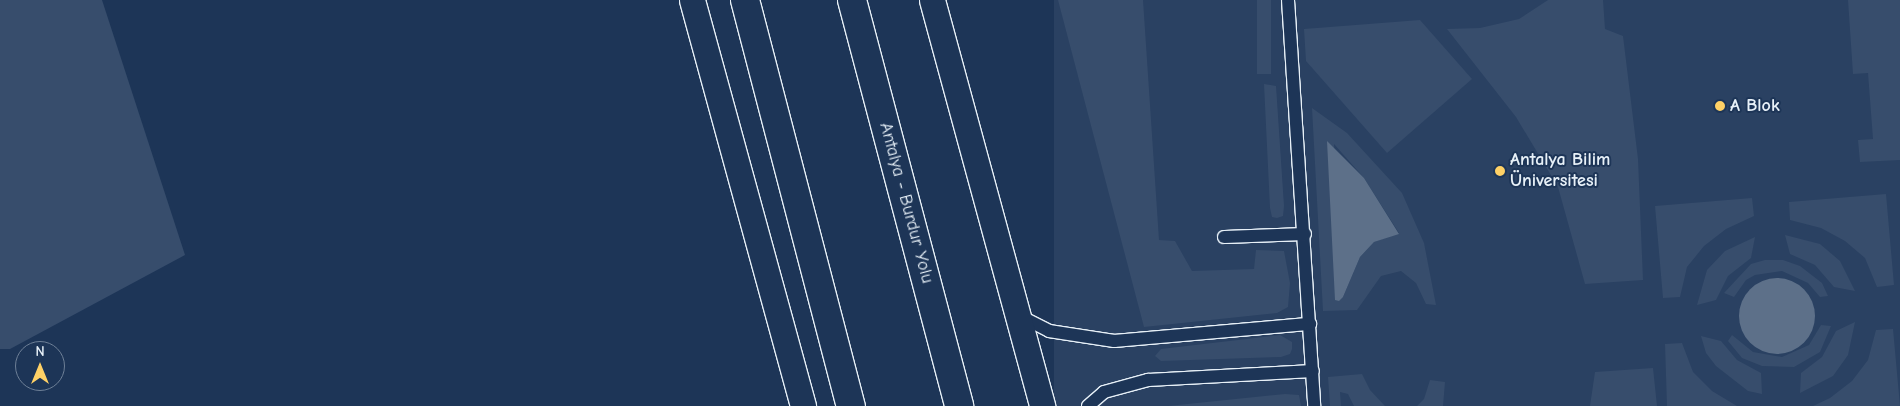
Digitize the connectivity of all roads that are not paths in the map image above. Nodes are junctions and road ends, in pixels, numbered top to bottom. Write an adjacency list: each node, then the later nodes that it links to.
1 (692, 0): 11 (street)
2 (745, 0): 12 (highway)
3 (852, 0): 13 (highway, Antalya - Burdur Yolu)
4 (932, 0): 8 (street)
5 (1288, 0): 6 (lane)
6 (1305, 234): 7 (lane); 9 (lane)
7 (1224, 237)
8 (1018, 316): 9 (lane); 14 (street)
9 (1310, 324): 10 (lane)
10 (1312, 371): 15 (lane); 16 (lane)
11 (803, 406)
12 (851, 406)
13 (959, 406)
14 (1042, 406)
15 (1088, 406)
16 (1314, 406)

